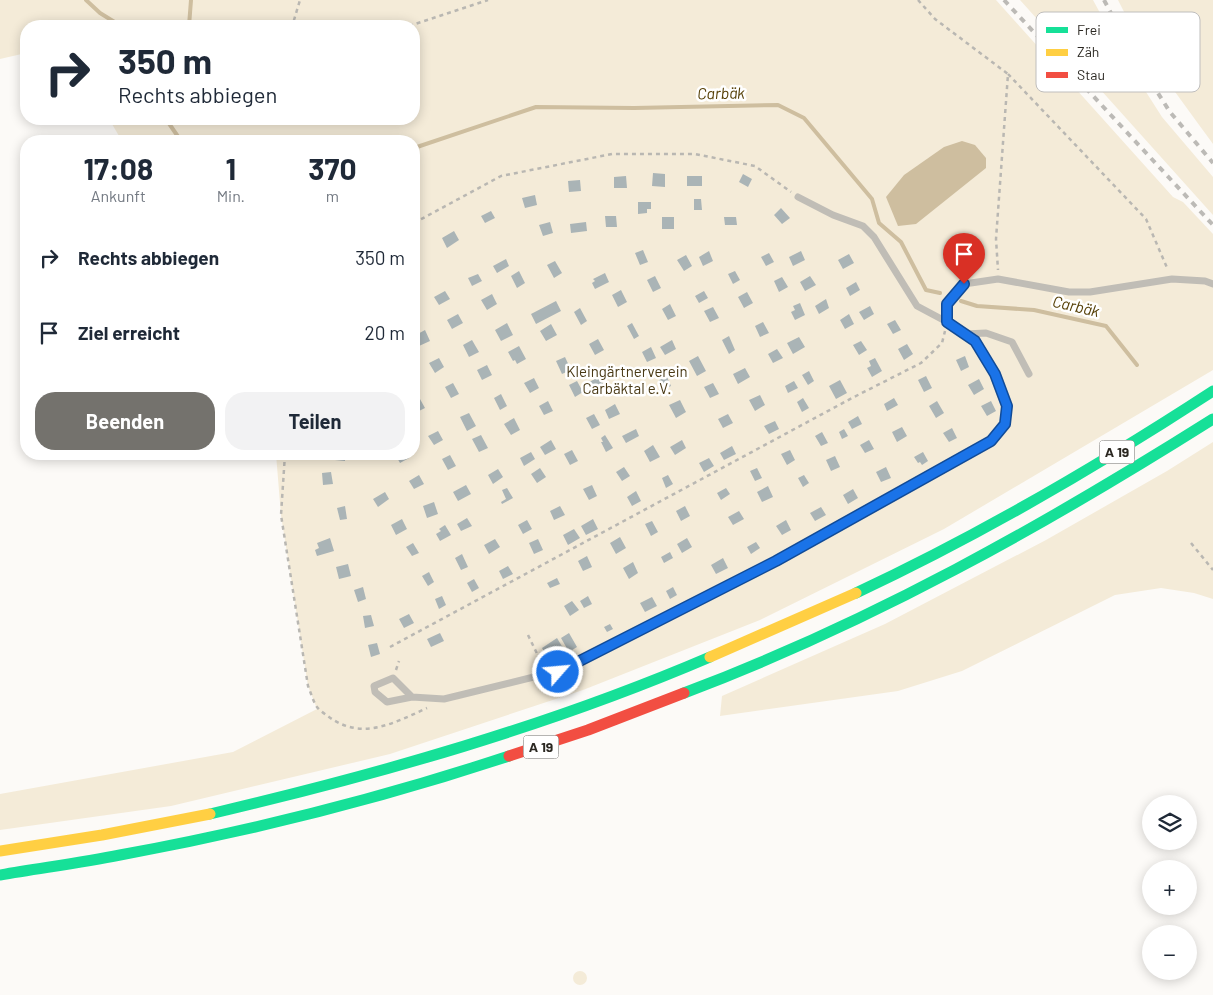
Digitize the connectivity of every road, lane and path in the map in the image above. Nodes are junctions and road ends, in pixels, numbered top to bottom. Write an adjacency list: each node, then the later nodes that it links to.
1 (300, 0): 4 (path)
2 (488, 0): 5 (path)
3 (918, 0): 6 (path)
4 (294, 20)
5 (420, 22)
6 (1008, 74): 9 (path); 10 (path)
7 (798, 197): 8 (path); 12 (lane)
8 (420, 220)
9 (998, 279): 10 (lane); 12 (lane)
10 (1172, 279): 11 (lane)
11 (1213, 284)
12 (947, 322): 13 (lane); 21 (path)
13 (965, 334): 14 (lane); 22 (lane)
14 (1029, 374)
15 (1213, 392): 25 (highway, A 19)
16 (1213, 420): 26 (highway, A 19)
17 (286, 460): 24 (path)
18 (1191, 543): 19 (path)
19 (1213, 570)
20 (528, 635): 22 (path)
21 (390, 646)
22 (547, 674): 24 (lane)
23 (412, 697): 23 (lane); 24 (lane)
24 (444, 699)
25 (0, 851)
26 (0, 875)

